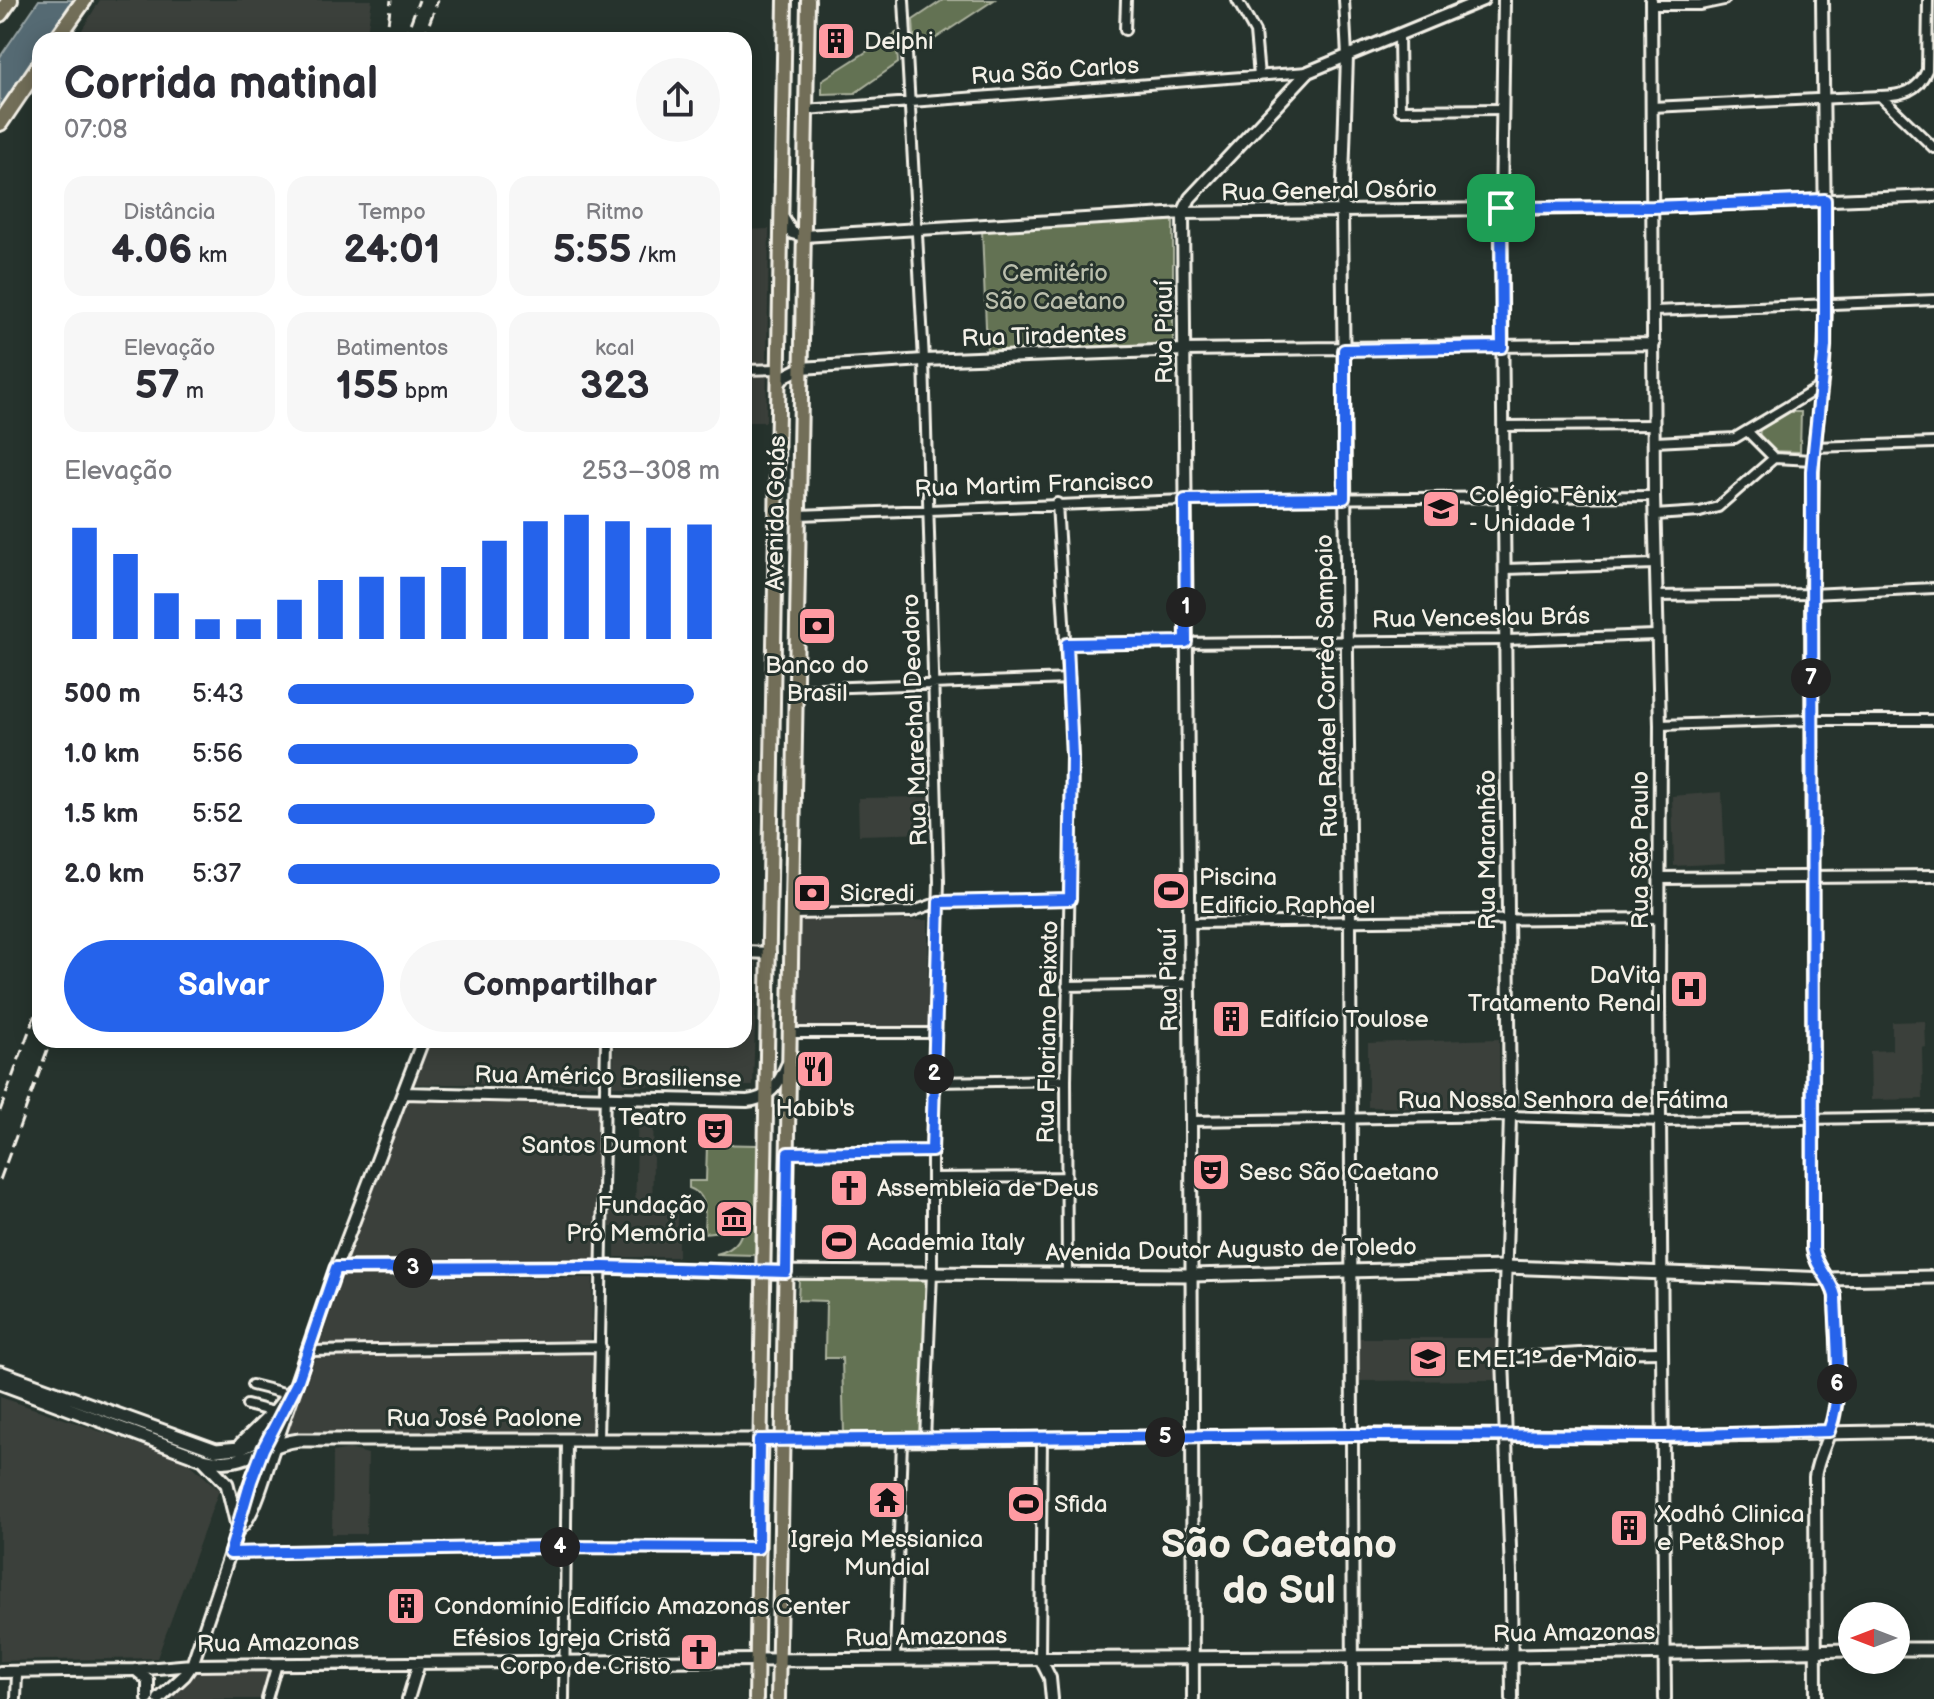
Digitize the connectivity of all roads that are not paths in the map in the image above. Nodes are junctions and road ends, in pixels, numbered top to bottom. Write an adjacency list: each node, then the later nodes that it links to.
1 (10, 0): 15 (highway)
2 (84, 0): 17 (highway)
3 (785, 0): 37 (main road, Avenida Goiás)
4 (808, 0): 28 (main road, Avenida Goiás)
5 (904, 0): 25 (street, Rua Marechal Deodoro)
6 (1126, 0): 16 (street)
7 (1237, 0): 22 (street)
8 (1344, 0): 19 (street)
9 (1483, 0): 18 (street)
10 (1504, 0): 27 (street, Rua Maranhão)
11 (1724, 0): 14 (street)
12 (1822, 0): 24 (street)
13 (1928, 0): 23 (street)
14 (1651, 2): 26 (street, Rua São Paulo)
15 (0, 14)
16 (1125, 30)
17 (62, 32)
18 (1399, 35): 19 (street); 27 (street)
19 (1347, 56): 20 (street); 35 (street, Rua Rafael Corrêa Sampaio)
20 (1308, 72): 22 (street, Rua São Carlos); 36 (street)
21 (32, 76): 29 (highway)
22 (1259, 76): 25 (street, Rua São Carlos)
23 (1880, 96): 24 (street); 30 (street)
24 (1823, 98): 26 (street); 32 (street)
25 (910, 101): 28 (street, Rua São Carlos); 38 (street, Rua Marechal Deodoro)
26 (1652, 107): 33 (street, Rua São Paulo)
27 (1501, 109): 34 (street, Rua Maranhão)
28 (805, 110): 39 (main road, Avenida Goiás)
29 (0, 123)
30 (1934, 148)
31 (1934, 196): 32 (street, Rua General Osório)
32 (1825, 200): 33 (street, Rua General Osório); 41 (street)
33 (1653, 207): 34 (street, Rua General Osório); 42 (street, Rua São Paulo)
34 (1501, 208): 35 (street, Rua General Osório); 44 (street, Rua Maranhão)
35 (1342, 211): 36 (street, Rua General Osório); 46 (street, Rua Rafael Corrêa Sampaio)
36 (1183, 213): 38 (street, Rua General Osório); 45 (street, Rua Piauí)
37 (783, 218): 39 (street); 49 (main road, Avenida Goiás)
38 (917, 229): 39 (street, Rua General Osório); 47 (street, Rua Marechal Deodoro)
39 (803, 236): 48 (main road, Avenida Goiás)
40 (1934, 300): 41 (street)
41 (1826, 303): 42 (street); 52 (street)
42 (1654, 311): 43 (street, Rua São Paulo)
43 (1654, 344): 44 (street, Rua Tiradentes); 53 (street, Rua São Paulo)
44 (1502, 347): 46 (street, Rua Tiradentes); 54 (street, Rua Maranhão)
45 (1184, 350): 46 (street, Rua Tiradentes); 47 (street, Rua Tiradentes); 64 (street, Rua Piauí)
46 (1344, 350): 63 (street, Rua Rafael Corrêa Sampaio)
47 (924, 360): 48 (street, Rua Tiradentes); 66 (street, Rua Marechal Deodoro)
48 (801, 368): 51 (street); 67 (main road, Avenida Goiás)
49 (778, 369): 50 (street); 51 (main road, Avenida Goiás)
50 (752, 370)
51 (778, 385): 96 (main road, Avenida Goiás)
52 (1820, 387): 55 (street); 58 (street)
53 (1654, 425): 54 (street); 56 (street, Rua São Paulo)
54 (1505, 426): 61 (street, Rua Maranhão)
55 (1748, 432): 56 (street); 59 (street)
56 (1655, 442): 62 (street, Rua São Paulo)
57 (1934, 443): 58 (street)
58 (1814, 447): 60 (street)
59 (1774, 458): 60 (street); 68 (street)
60 (1813, 460): 72 (street)
61 (1505, 496): 62 (street, Rua Martim Francisco); 63 (street, Rua Martim Francisco); 70 (street, Rua Maranhão)
62 (1654, 496): 68 (street, Rua São Paulo)
63 (1344, 498): 64 (street, Rua Martim Francisco); 75 (street, Rua Rafael Corrêa Sampaio)
64 (1185, 500): 65 (street, Rua Martim Francisco); 77 (street, Rua Piauí)
65 (1057, 503): 66 (street, Rua Martim Francisco); 78 (street, Rua Floriano Peixoto)
66 (929, 509): 67 (street, Rua Martim Francisco); 80 (street, Rua Marechal Deodoro)
67 (799, 515): 81 (main road, Avenida Goiás)
68 (1655, 515): 69 (street, Rua São Paulo)
69 (1655, 564): 70 (street); 73 (street, Rua São Paulo)
70 (1506, 569): 76 (street, Rua Maranhão)
71 (1934, 588): 72 (street)
72 (1811, 594): 73 (street); 82 (street)
73 (1656, 596): 74 (street, Rua São Paulo)
74 (1656, 635): 76 (street, Rua Venceslau Brás); 84 (street, Rua São Paulo)
75 (1346, 640): 76 (street, Rua Venceslau Brás); 77 (street, Rua Venceslau Brás); 93 (street, Rua Rafael Corrêa Sampaio)
76 (1506, 640): 92 (street, Rua Maranhão)
77 (1186, 642): 78 (street, Rua Venceslau Brás); 94 (street, Rua Piauí)
78 (1067, 644): 79 (street, Rua Floriano Peixoto)
79 (1069, 679): 80 (street); 88 (street, Rua Floriano Peixoto)
80 (935, 684): 81 (street); 89 (street, Rua Marechal Deodoro)
81 (795, 689): 90 (main road, Avenida Goiás)
82 (1811, 720): 83 (street); 84 (street); 87 (street)
83 (1934, 720)
84 (1660, 725): 86 (street, Rua São Paulo)
85 (1934, 876): 87 (street)
86 (1659, 878): 87 (street); 91 (street, Rua São Paulo)
87 (1812, 878): 111 (street)
88 (1070, 899): 89 (street); 98 (street, Rua Floriano Peixoto)
89 (939, 902): 90 (street); 100 (street, Rua Marechal Deodoro)
90 (791, 914): 99 (main road, Avenida Goiás)
91 (1660, 918): 92 (street); 114 (street, Rua São Paulo)
92 (1507, 919): 93 (street); 109 (street, Rua Maranhão)
93 (1350, 921): 94 (street); 112 (street, Rua Rafael Corrêa Sampaio)
94 (1189, 923): 97 (street, Rua Piauí)
95 (752, 952): 96 (street)
96 (770, 953): 107 (main road, Avenida Goiás)
97 (1189, 984): 98 (street); 113 (street, Rua Piauí)
98 (1067, 986): 104 (street, Rua Floriano Peixoto)
99 (791, 1033): 100 (street); 103 (main road, Avenida Goiás)
100 (935, 1033): 105 (street, Rua Marechal Deodoro)
101 (420, 1048): 106 (street)
102 (606, 1048): 108 (street)
103 (790, 1058): 107 (street, Rua Américo Brasiliense); 116 (main road, Avenida Goiás)
104 (1066, 1080): 105 (street); 117 (street, Rua Floriano Peixoto)
105 (934, 1082): 115 (street, Rua Marechal Deodoro)
106 (403, 1093): 108 (street, Rua Américo Brasiliense); 121 (street)
107 (767, 1096): 108 (street, Rua Américo Brasiliense); 122 (main road, Avenida Goiás)
108 (606, 1097): 119 (street)
109 (1510, 1116): 112 (street, Rua Nossa Senhora de Fátima); 114 (street, Rua Nossa Senhora de Fátima); 120 (street, Rua Maranhão)
110 (1934, 1117): 111 (street, Rua Nossa Senhora de Fátima)
111 (1814, 1119): 114 (street, Rua Nossa Senhora de Fátima); 130 (street)
112 (1350, 1120): 113 (street, Rua Nossa Senhora de Fátima); 125 (street, Rua Rafael Corrêa Sampaio)
113 (1191, 1121): 128 (street, Rua Piauí)
114 (1662, 1121): 126 (street, Rua São Paulo)
115 (932, 1151): 116 (street); 118 (street, Rua Marechal Deodoro)
116 (788, 1153): 123 (main road, Avenida Goiás)
117 (1066, 1177): 118 (street); 127 (street, Rua Floriano Peixoto)
118 (932, 1178): 124 (street, Rua Marechal Deodoro)
119 (603, 1267): 121 (main road, Avenida Doutor Augusto de Toledo); 122 (main road, Avenida Doutor Augusto de Toledo); 131 (street)
120 (1505, 1267): 125 (main road, Avenida Doutor Augusto de Toledo); 126 (main road, Avenida Doutor Augusto de Toledo); 134 (street, Rua Maranhão)
121 (336, 1268): 132 (main road)
122 (763, 1272): 123 (main road, Avenida Doutor Augusto de Toledo); 151 (main road, Avenida Goiás)
123 (786, 1272): 124 (main road, Avenida Doutor Augusto de Toledo); 152 (main road, Avenida Goiás)
124 (932, 1273): 127 (main road, Avenida Doutor Augusto de Toledo); 154 (street, Rua Marechal Deodoro)
125 (1351, 1273): 128 (main road, Avenida Doutor Augusto de Toledo); 144 (street, Rua Rafael Corrêa Sampaio)
126 (1662, 1274): 130 (main road, Avenida Doutor Augusto de Toledo); 133 (street, Rua São Paulo)
127 (1067, 1275): 128 (main road, Avenida Doutor Augusto de Toledo)
128 (1191, 1275): 147 (street, Rua Piauí)
129 (1934, 1277): 130 (main road, Avenida Doutor Augusto de Toledo)
130 (1828, 1279): 142 (street)
131 (601, 1347): 132 (street); 150 (street)
132 (307, 1351): 137 (main road)
133 (1662, 1352): 134 (street); 146 (street, Rua São Paulo)
134 (1503, 1358): 145 (street, Rua Maranhão)
135 (0, 1372): 156 (main road)
136 (0, 1383): 156 (main road)
137 (297, 1383): 139 (main road); 155 (main road)
138 (252, 1385): 139 (street)
139 (288, 1394): 141 (main road)
140 (247, 1405): 141 (street)
141 (274, 1412): 157 (main road)
142 (1829, 1431): 143 (main road, Rua José Paolone); 146 (main road, Rua José Paolone); 167 (street)
143 (1934, 1431)
144 (1352, 1435): 145 (main road, Rua José Paolone); 147 (main road, Rua José Paolone); 169 (street, Rua Rafael Corrêa Sampaio)
145 (1505, 1436): 146 (main road, Rua José Paolone); 170 (street, Rua Maranhão)
146 (1664, 1436): 168 (street, Rua São Paulo)
147 (1193, 1437): 148 (main road, Rua José Paolone); 171 (street, Rua Piauí)
148 (1042, 1438): 154 (main road, Rua José Paolone); 172 (street)
149 (567, 1440): 150 (main road, Rua José Paolone); 155 (main road, Rua José Paolone); 161 (street)
150 (598, 1440): 151 (main road, Rua José Paolone)
151 (759, 1440): 152 (main road, Rua José Paolone); 162 (main road, Avenida Goiás)
152 (783, 1440): 153 (main road, Rua José Paolone); 175 (main road, Avenida Goiás)
153 (902, 1440): 154 (main road, Rua José Paolone); 174 (street)
154 (925, 1440)
155 (270, 1444): 157 (main road, Rua José Paolone); 158 (main road, Rua José Paolone); 159 (street); 159 (street); 160 (street)
156 (193, 1449): 157 (main road, Rua José Paolone); 158 (main road, Rua José Paolone)
157 (232, 1449)
158 (203, 1459): 160 (main road)
159 (250, 1513): 160 (street)
160 (238, 1529): 163 (street)
161 (567, 1548): 162 (street); 163 (street); 176 (street)
162 (758, 1548): 173 (main road, Avenida Goiás)
163 (230, 1553): 179 (street)
164 (1910, 1649): 165 (main road)
165 (1934, 1649)
166 (1838, 1650): 167 (main road, Rua Amazonas)
167 (1816, 1651): 168 (main road, Rua Amazonas); 196 (street)
168 (1665, 1654): 170 (main road, Rua Amazonas); 195 (street, Rua São Paulo)
169 (1353, 1656): 170 (main road, Rua Amazonas); 171 (main road, Rua Amazonas); 193 (street, Rua Rafael Corrêa Sampaio)
170 (1511, 1656): 194 (street, Rua Maranhão)
171 (1193, 1657): 172 (main road, Rua Amazonas); 192 (street, Rua Piauí)
172 (1040, 1658): 174 (main road, Rua Amazonas); 191 (street)
173 (756, 1660): 175 (main road, Rua Amazonas); 176 (street, Rua Amazonas); 189 (main road, Avenida Goiás)
174 (895, 1660): 175 (main road, Rua Amazonas)
175 (778, 1661): 190 (main road, Avenida Goiás)
176 (564, 1662): 177 (street, Rua Amazonas); 188 (street)
177 (419, 1663): 178 (street, Rua Amazonas); 187 (street)
178 (277, 1664): 179 (street, Rua Amazonas); 186 (street)
179 (192, 1665): 180 (street, Rua Amazonas); 185 (street)
180 (134, 1670): 182 (street, Rua Amazonas); 184 (street)
181 (0, 1672): 182 (street, Rua Amazonas)
182 (17, 1673): 183 (street)
183 (16, 1699)
184 (148, 1699)
185 (159, 1699)
186 (267, 1699)
187 (408, 1699)
188 (564, 1699)
189 (756, 1699)
190 (778, 1699)
191 (1052, 1699)
192 (1193, 1699)
193 (1353, 1699)
194 (1512, 1699)
195 (1665, 1699)
196 (1816, 1699)

